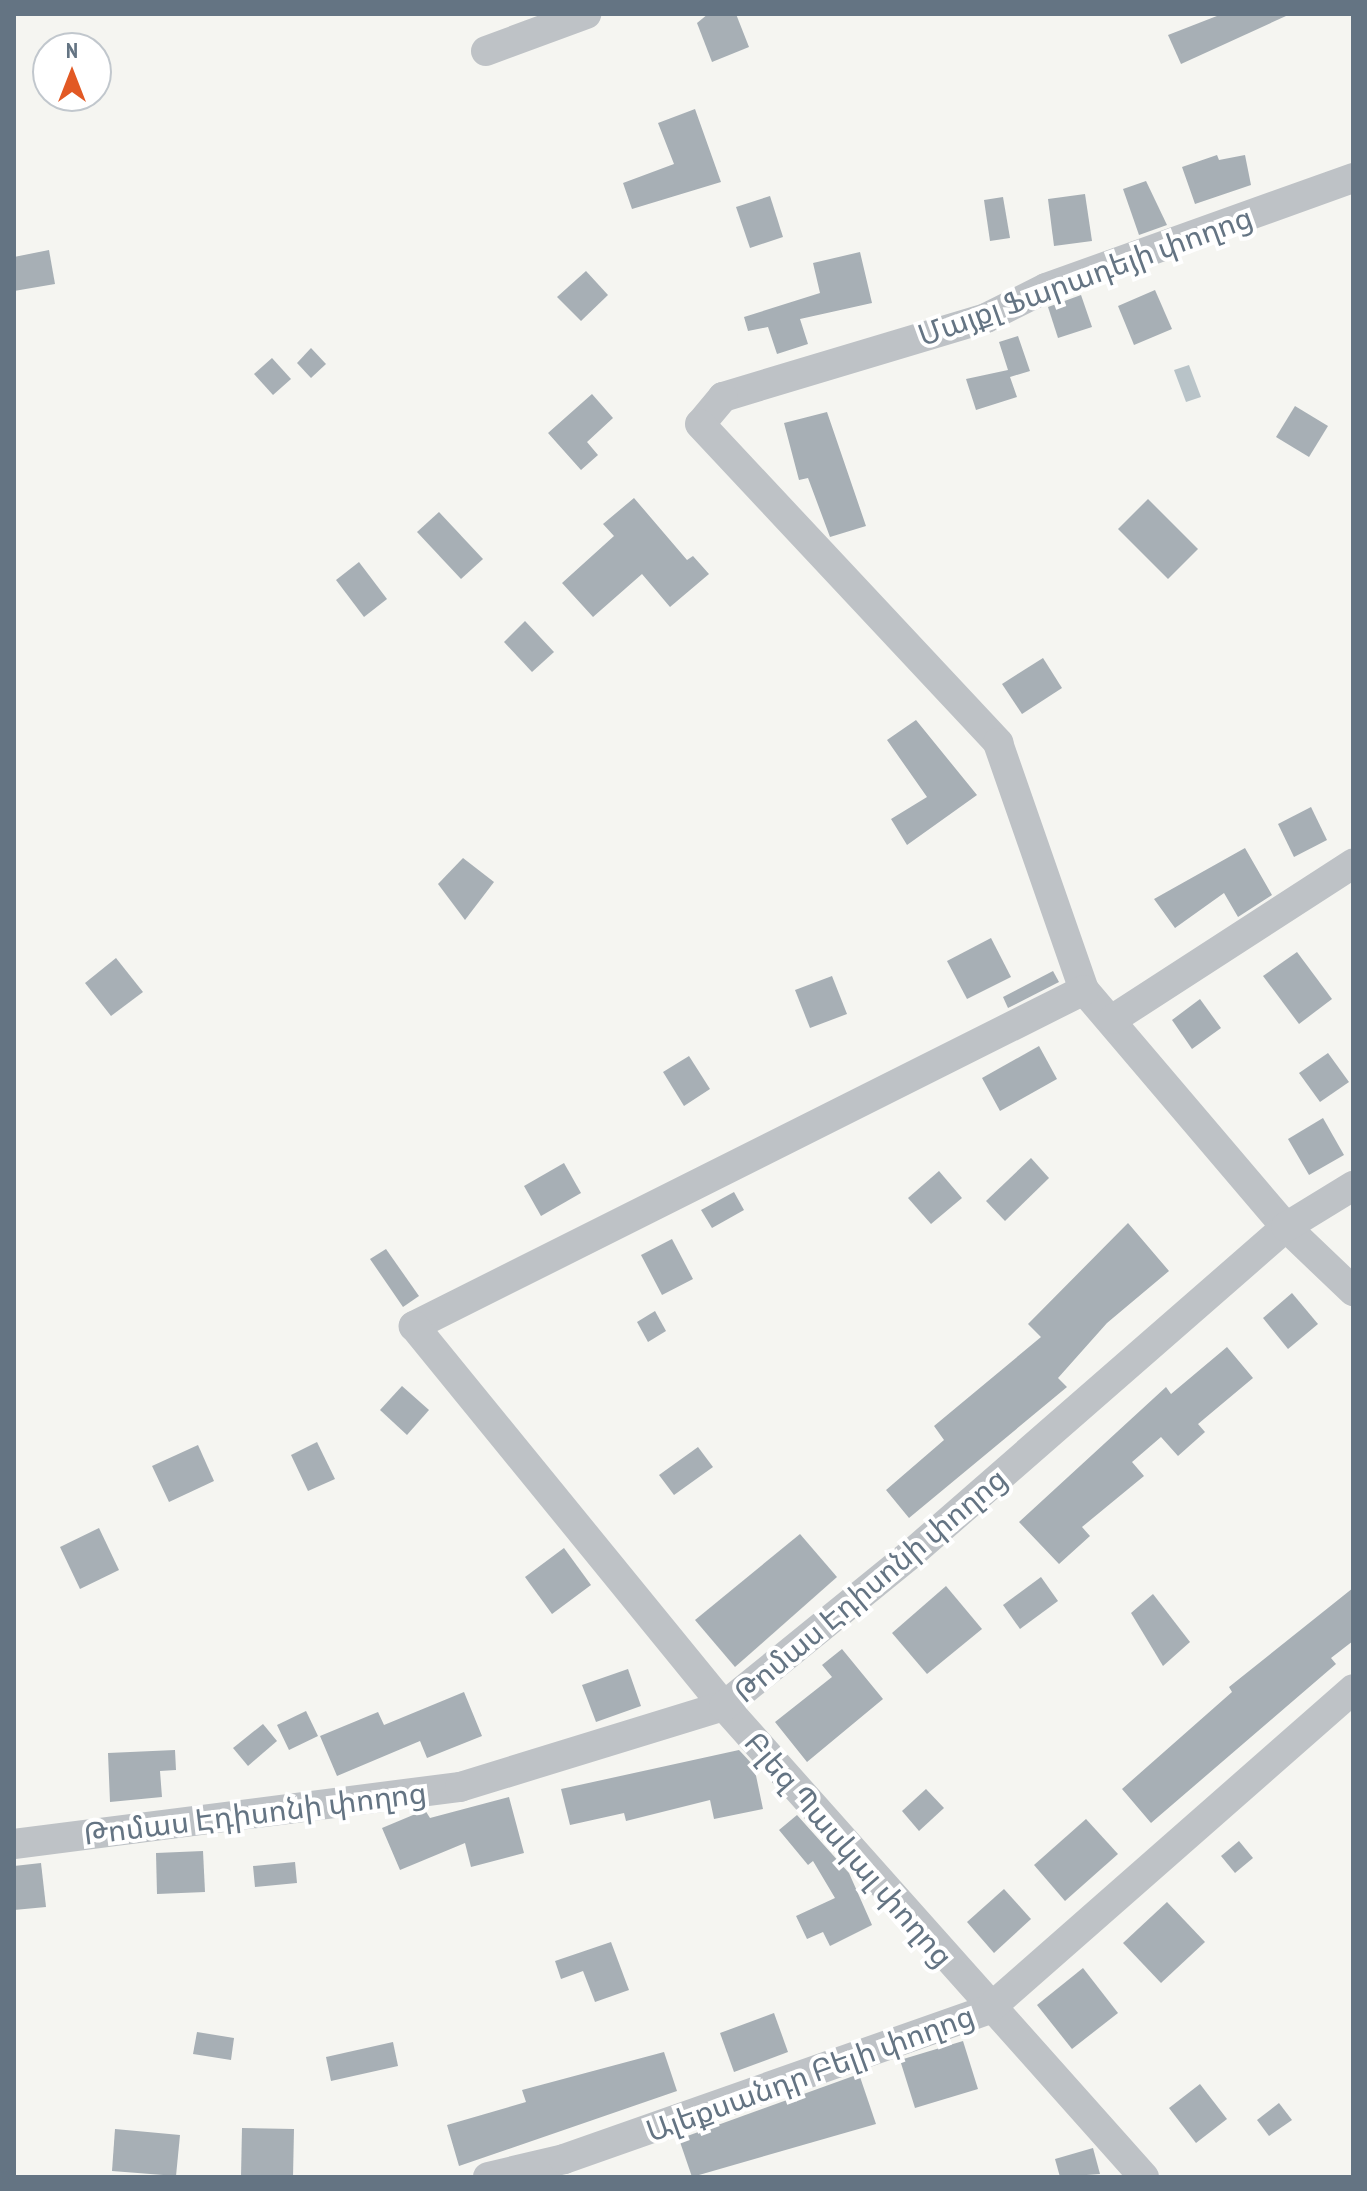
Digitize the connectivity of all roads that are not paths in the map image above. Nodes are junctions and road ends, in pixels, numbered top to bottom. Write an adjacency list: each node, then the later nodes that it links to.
1 (586, 14): 2 (street)
2 (486, 51)
3 (1353, 178): 5 (street, Մայքլ Ֆարադեյի փողոց)
4 (1353, 864): 6 (street)
5 (1084, 990): 6 (street); 11 (street, Բլեզ Պասկալ փողոց)
6 (1113, 1019): 8 (street)
7 (1353, 1186): 8 (street, Թոմաս Էդիսոնի փողոց)
8 (1286, 1227): 9 (street); 11 (street, Թոմաս Էդիսոնի փողոց)
9 (1353, 1291)
10 (1353, 1689): 13 (street, Ալեքսանդր Բելի փողոց)
11 (724, 1706): 12 (street, Թոմաս Էդիսոնի փողոց); 13 (street, Բլեզ Պասկալ փողոց)
12 (14, 1844)
13 (988, 2010): 14 (street, Բլեզ Պասկալ փողոց); 15 (street, Ալեքսանդր Բելի փողոց)
14 (1138, 2176)
15 (488, 2177)

